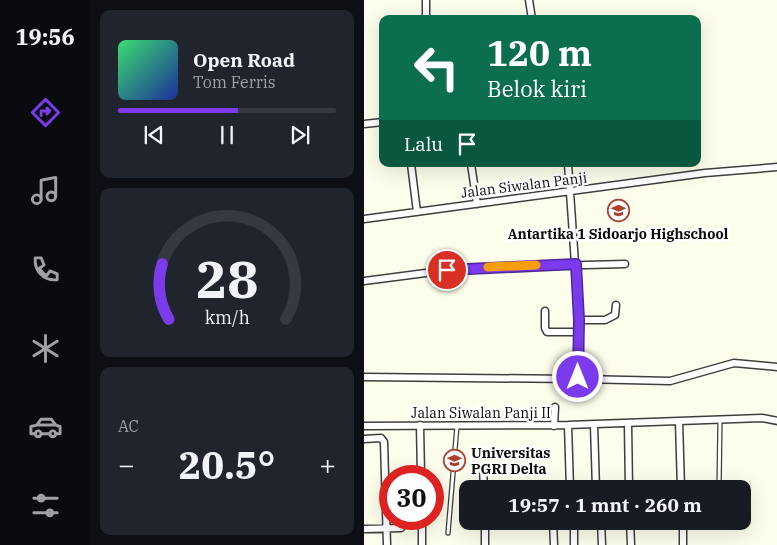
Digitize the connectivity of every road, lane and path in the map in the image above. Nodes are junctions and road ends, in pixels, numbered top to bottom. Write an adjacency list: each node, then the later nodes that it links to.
1 (426, 0): 3 (street)
2 (529, 0): 4 (street)
3 (426, 15)
4 (531, 15)
5 (379, 122): 6 (street)
6 (364, 124)
7 (411, 167): 13 (street)
8 (471, 167): 12 (street)
9 (568, 167): 11 (street)
10 (777, 167): 11 (street, Jalan Siwalan Panji)
11 (570, 192): 12 (street, Jalan Siwalan Panji); 15 (street)
12 (477, 204): 13 (street, Jalan Siwalan Panji)
13 (417, 212): 14 (street, Jalan Siwalan Panji)
14 (364, 219)
15 (576, 264): 16 (street); 17 (street); 20 (street)
16 (625, 264)
17 (364, 281)
18 (616, 305): 20 (street)
19 (545, 311): 21 (street)
20 (579, 320): 21 (street)
21 (578, 332): 24 (street)
22 (777, 367): 24 (street)
23 (364, 377): 24 (street)
24 (578, 378)
25 (555, 407): 36 (street)
26 (720, 420): 27 (street, Jalan Siwalan Panji II); 28 (street, Jalan Siwalan Panji II); 46 (lane)
27 (679, 421): 29 (street, Jalan Siwalan Panji II); 45 (street)
28 (777, 421)
29 (628, 424): 33 (street, Jalan Siwalan Panji II); 44 (street)
30 (420, 425): 31 (street, Jalan Siwalan Panji II); 35 (street, Jalan Siwalan Panji II); 39 (street)
31 (457, 425): 36 (street, Jalan Siwalan Panji II); 57 (lane)
32 (568, 425): 33 (street, Jalan Siwalan Panji II); 36 (street, Jalan Siwalan Panji II); 42 (street)
33 (594, 425): 43 (street)
34 (364, 426): 35 (street, Jalan Siwalan Panji II)
35 (372, 426): 37 (street)
36 (554, 426)
37 (368, 439): 38 (street)
38 (385, 465)
39 (421, 465)
40 (483, 468): 41 (street)
41 (484, 480)
42 (570, 480)
43 (596, 480)
44 (629, 480)
45 (681, 480)
46 (720, 480)
47 (379, 528): 48 (street)
48 (364, 529)
49 (386, 530): 58 (street)
50 (422, 530): 59 (street)
51 (485, 530): 60 (street)
52 (553, 530): 61 (street)
53 (574, 530): 62 (street)
54 (601, 530): 63 (street)
55 (630, 530): 64 (street)
56 (682, 530): 65 (street)
57 (448, 533)
58 (387, 545)
59 (422, 545)
60 (486, 545)
61 (554, 545)
62 (574, 545)
63 (602, 545)
64 (631, 545)
65 (683, 545)

